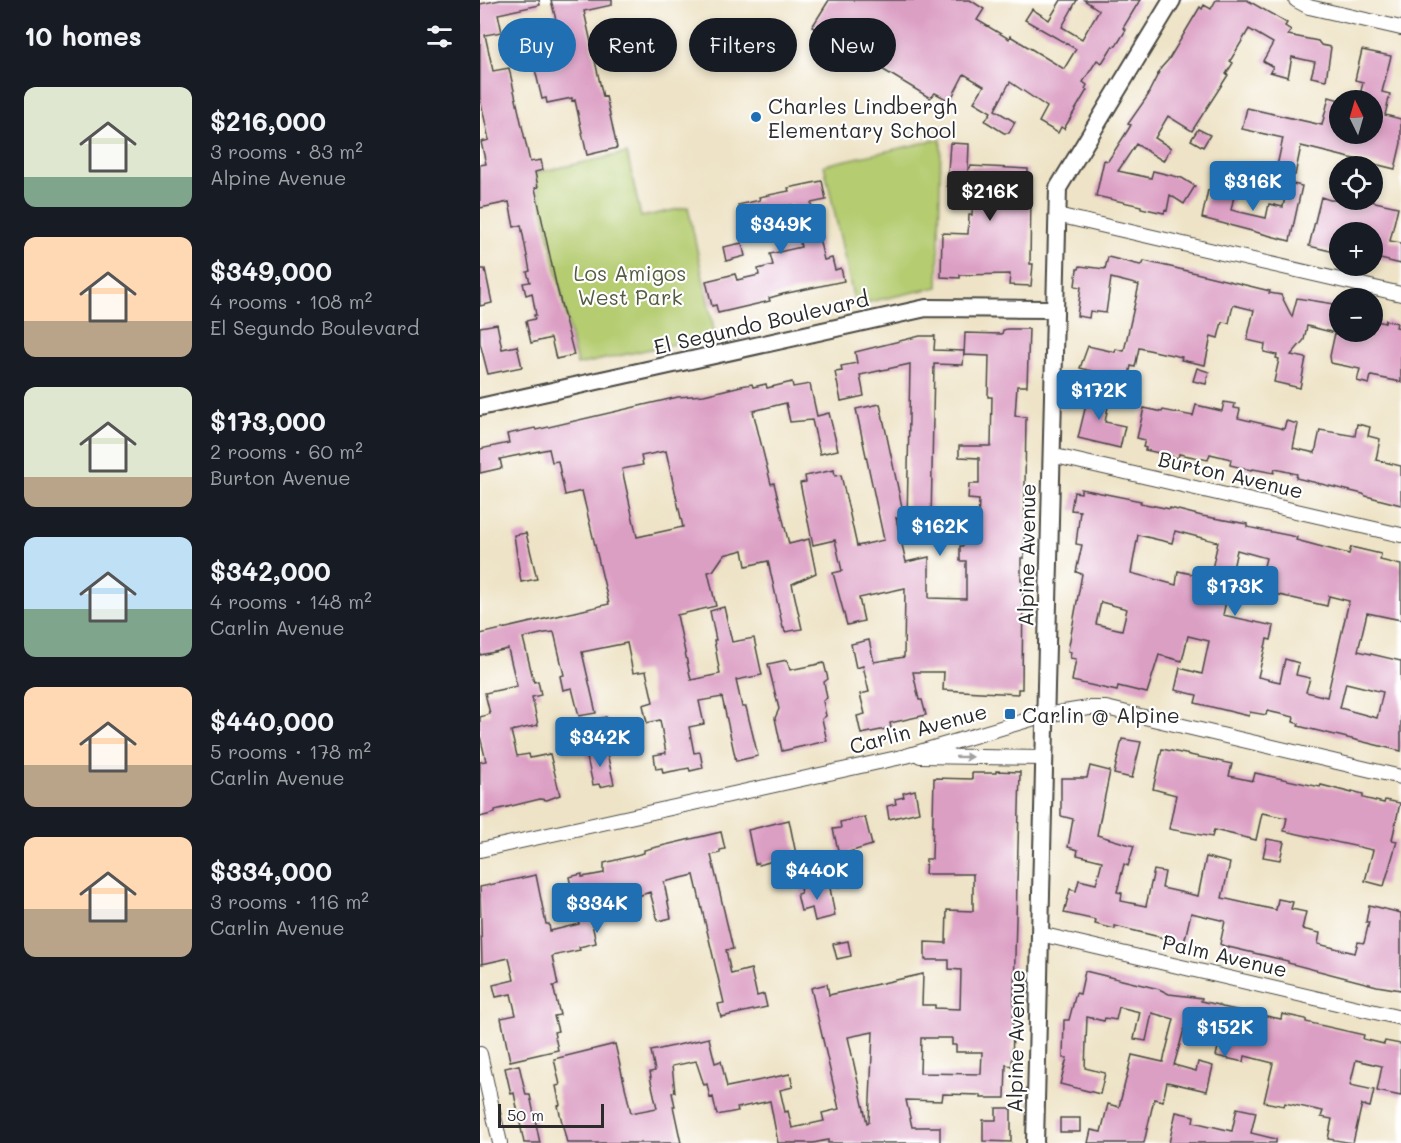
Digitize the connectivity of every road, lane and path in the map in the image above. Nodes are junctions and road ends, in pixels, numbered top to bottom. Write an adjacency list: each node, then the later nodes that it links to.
1 (1172, 0): 4 (street, Alpine Avenue)
2 (1296, 0): 3 (street)
3 (1401, 28)
4 (1057, 215): 5 (street); 6 (street, Alpine Avenue)
5 (1401, 294)
6 (1055, 309): 7 (street, El Segundo Boulevard); 8 (street, Alpine Avenue)
7 (480, 407)
8 (1051, 455): 9 (street, Burton Avenue); 10 (street, Alpine Avenue)
9 (1401, 535)
10 (1045, 715): 11 (street, Carlin Avenue); 12 (street, Alpine Avenue); 13 (street, Carlin Avenue)
11 (906, 756): 12 (street, one-way to 12); 14 (street, Carlin Avenue)
12 (1044, 758): 15 (street, Alpine Avenue)
13 (1401, 777)
14 (480, 850)
15 (1040, 934): 16 (street, Palm Avenue); 19 (street, Alpine Avenue)
16 (1401, 1018)
17 (480, 1054): 18 (street)
18 (500, 1143)
19 (1035, 1143)

